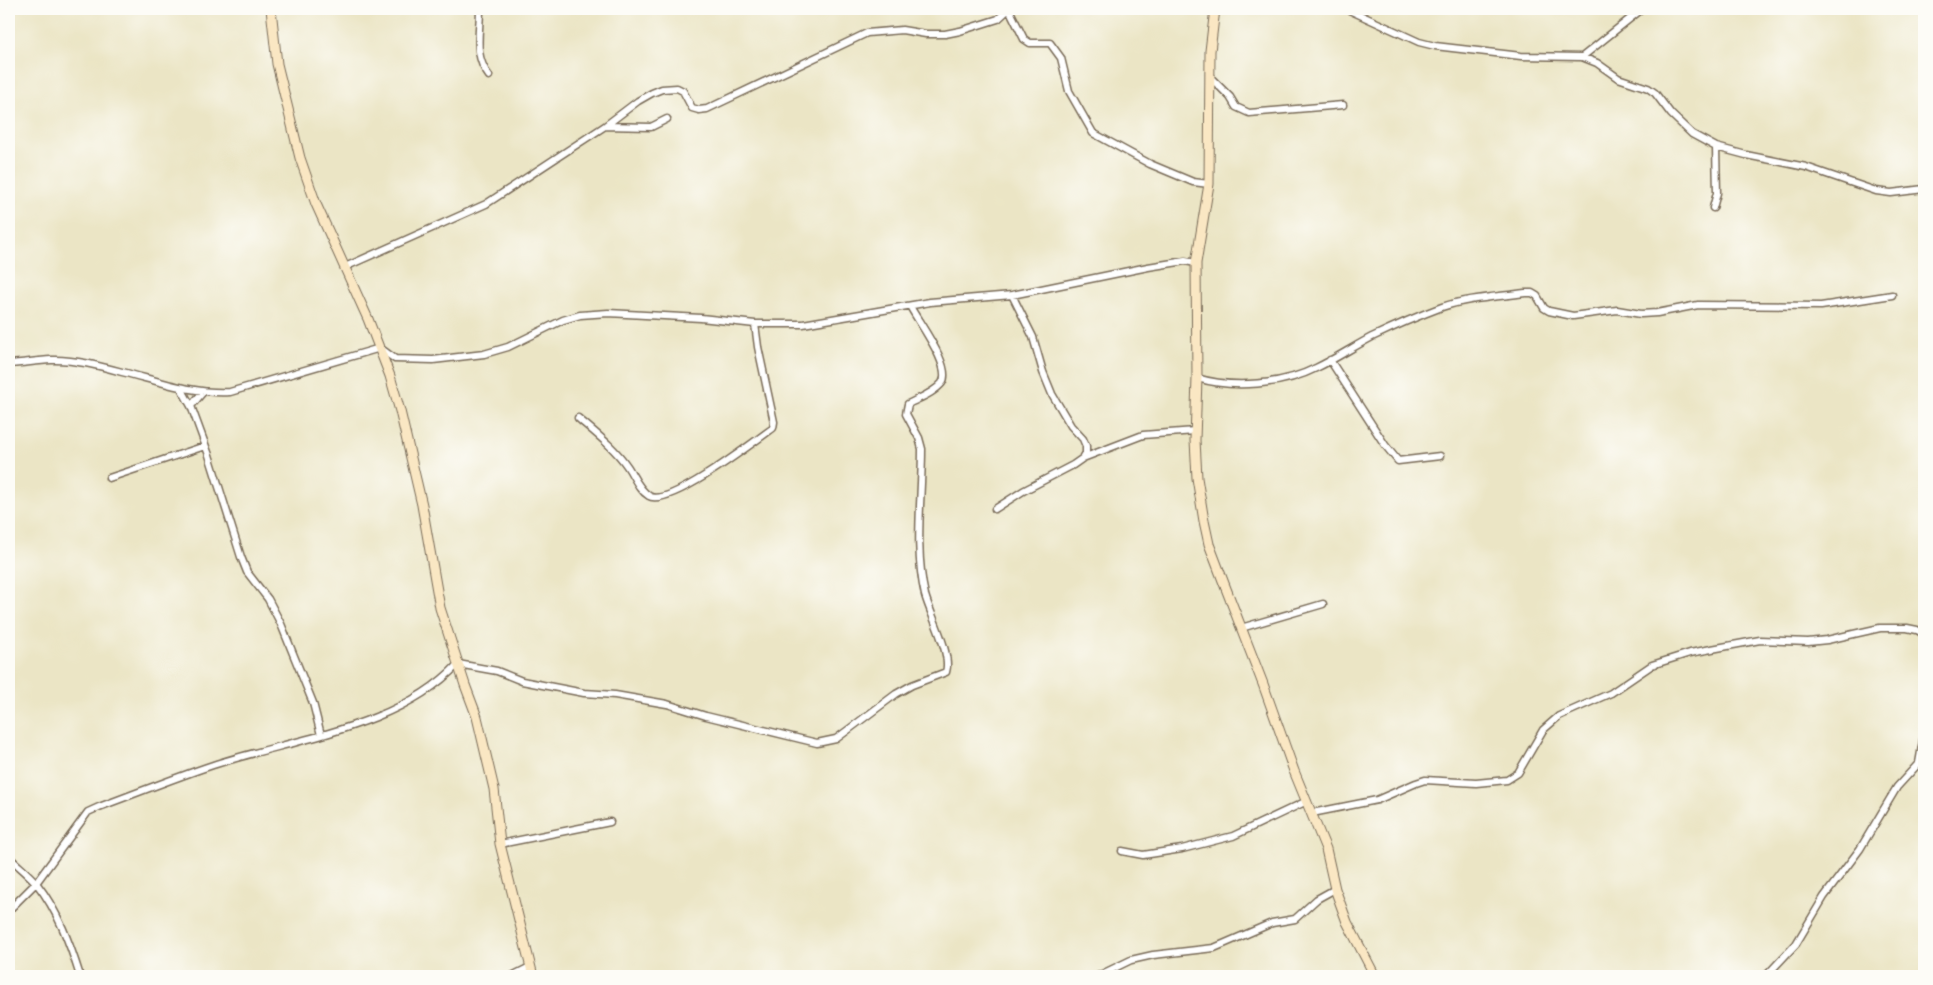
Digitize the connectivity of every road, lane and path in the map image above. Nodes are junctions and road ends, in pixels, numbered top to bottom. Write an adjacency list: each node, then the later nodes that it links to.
1 (271, 9): 18 (street)
2 (480, 9): 8 (street)
3 (1009, 9): 12 (street); 14 (street)
4 (1215, 9): 9 (street)
5 (1347, 9): 7 (street)
6 (1642, 9): 7 (street)
7 (1582, 57): 13 (street)
8 (488, 76)
9 (1210, 78): 10 (street); 14 (street)
10 (1343, 105)
11 (666, 120): 12 (street)
12 (605, 126): 18 (street)
13 (1716, 147): 15 (street); 16 (street)
14 (1209, 184): 17 (street)
15 (1924, 190)
16 (1713, 208)
17 (1196, 262): 19 (street); 26 (street)
18 (345, 267): 23 (street)
19 (1012, 295): 21 (street); 34 (street)
20 (1892, 295): 24 (street)
21 (910, 306): 22 (street); 40 (street)
22 (755, 324): 23 (street); 30 (street)
23 (380, 348): 28 (street); 40 (street)
24 (1330, 360): 26 (street); 33 (street)
25 (9, 364): 27 (street)
26 (1197, 378): 31 (street)
27 (181, 388): 28 (street); 29 (street)
28 (204, 392): 29 (street)
29 (190, 406): 32 (street)
30 (578, 418)
31 (1195, 430): 34 (street); 38 (street)
32 (206, 446): 35 (street); 41 (street)
33 (1440, 456)
34 (1083, 458): 36 (street)
35 (109, 478)
36 (995, 509)
37 (1323, 604): 38 (street)
38 (1241, 628): 43 (street)
39 (1924, 634): 44 (street)
40 (458, 664): 41 (street); 46 (street)
41 (321, 735): 49 (street)
42 (1924, 735): 57 (street)
43 (1307, 801): 44 (street); 47 (street)
44 (1312, 814): 50 (street)
45 (610, 822): 46 (street)
46 (500, 844): 52 (street)
47 (1122, 850)
48 (9, 857): 49 (street)
49 (36, 883): 51 (street); 53 (street)
50 (1335, 889): 55 (street); 56 (street)
51 (9, 910)
52 (531, 972): 54 (street)
53 (80, 976)
54 (512, 976)
55 (1098, 976)
56 (1375, 976)
57 (1766, 976)

